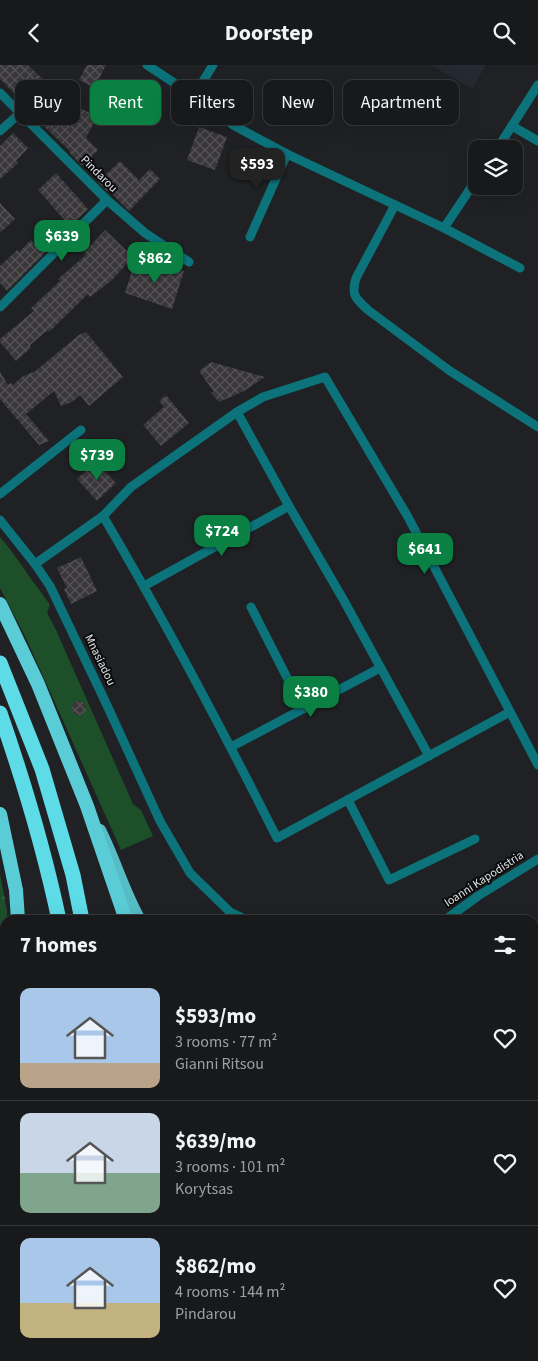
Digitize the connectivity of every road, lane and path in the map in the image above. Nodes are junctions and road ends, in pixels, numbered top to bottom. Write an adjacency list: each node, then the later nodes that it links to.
1 (147, 65): 4 (street)
2 (213, 65): 3 (street)
3 (204, 80)
4 (171, 81)
5 (538, 85): 11 (street)
6 (0, 93): 7 (street, Pindarou)
7 (15, 108)
8 (15, 118): 12 (street)
9 (32, 125): 17 (street, Pindarou)
10 (233, 125): 15 (street)
11 (512, 126): 13 (street); 14 (street)
12 (0, 131)
13 (503, 140)
14 (538, 141)
15 (287, 154): 18 (street); 20 (street)
16 (468, 192): 19 (street)
17 (107, 199): 21 (street, Pindarou); 23 (street)
18 (395, 205): 19 (street); 25 (street)
19 (444, 228): 22 (street)
20 (250, 237)
21 (189, 262)
22 (520, 268)
23 (2, 302)
24 (237, 411): 28 (street); 29 (street); 38 (street)
25 (538, 427)
26 (81, 430): 27 (street)
27 (0, 494)
28 (289, 506): 32 (street); 36 (street)
29 (103, 517): 31 (street); 32 (street)
30 (0, 520): 31 (street, Mnasiadou)
31 (35, 564): 53 (street, Mnasiadou)
32 (144, 586): 40 (street)
33 (0, 604): 44 (highway)
34 (251, 607): 37 (street)
35 (0, 663): 50 (highway)
36 (380, 668): 37 (street); 41 (street)
37 (302, 709): 40 (street)
38 (510, 711): 41 (street); 42 (street)
39 (0, 713): 49 (highway)
40 (231, 747): 43 (street)
41 (428, 756): 43 (street)
42 (538, 765)
43 (348, 800): 46 (street)
44 (88, 806): 51 (highway); 52 (main road)
45 (0, 814): 48 (highway)
46 (475, 839)
47 (538, 859): 54 (street, Ioanni Kapodistria)
48 (18, 915)
49 (58, 915)
50 (81, 915)
51 (124, 915)
52 (137, 915)
53 (236, 915)
54 (452, 915)

